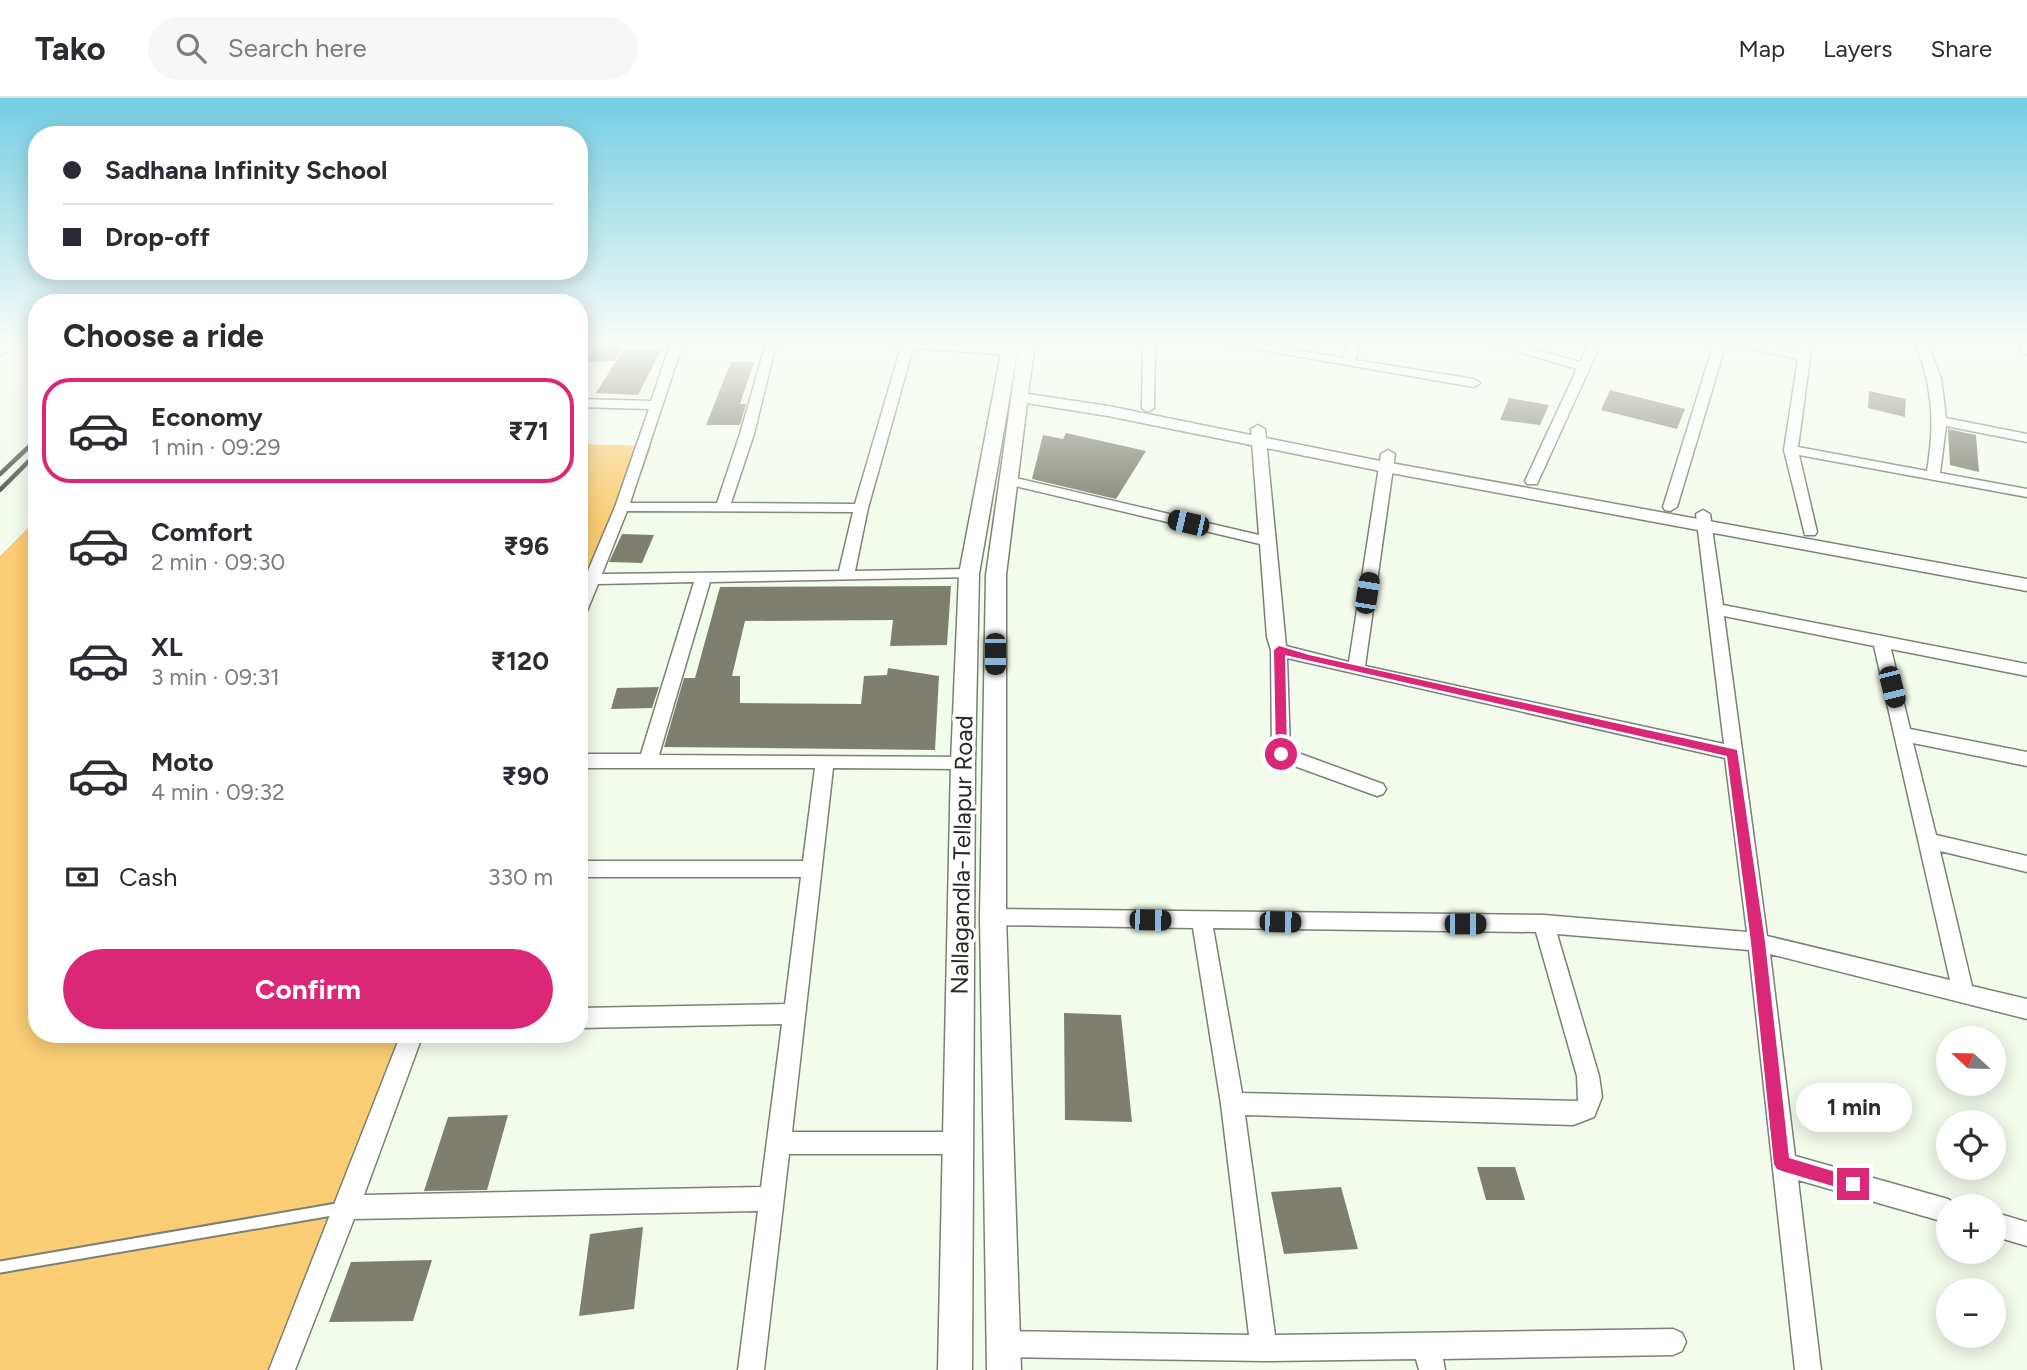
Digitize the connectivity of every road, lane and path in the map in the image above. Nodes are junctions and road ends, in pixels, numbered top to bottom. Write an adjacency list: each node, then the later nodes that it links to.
1 (755, 402): 26 (street)
2 (892, 402): 27 (street)
3 (1004, 402): 32 (street, Nallagandla-Tellapur Road)
4 (1017, 402): 21 (street, Nallagandla-Tellapur Road)
5 (1070, 402): 16 (street)
6 (1105, 402): 14 (street)
7 (1148, 402): 14 (street)
8 (1569, 402): 22 (street)
9 (1702, 402): 25 (street)
10 (1796, 402): 18 (street)
11 (1940, 402): 15 (street)
12 (588, 403): 13 (street)
13 (655, 405): 24 (street)
14 (1148, 408): 16 (street)
15 (1942, 421): 17 (street); 20 (street)
16 (1258, 435): 19 (street); 30 (street)
17 (2027, 438)
18 (1791, 450): 20 (street); 29 (street)
19 (1388, 460): 22 (street); 28 (street); 41 (street)
20 (1933, 476): 23 (street)
21 (1007, 480): 30 (street); 55 (street, Nallagandla-Tellapur Road)
22 (1532, 481): 25 (street)
23 (2027, 493)
24 (622, 507): 26 (street); 34 (street)
25 (1670, 507): 28 (street)
26 (722, 508): 27 (street)
27 (862, 508): 33 (street)
28 (1704, 520): 29 (street); 36 (street); 38 (street)
29 (1810, 532): 31 (street)
30 (1266, 541): 40 (street)
31 (2027, 572)
32 (969, 574): 33 (street); 49 (street, Nallagandla-Tellapur Road)
33 (846, 575): 35 (street)
34 (592, 579): 35 (street); 37 (street)
35 (703, 579): 47 (street)
36 (2027, 584)
37 (588, 589)
38 (1715, 609): 39 (street); 44 (street)
39 (1881, 641): 42 (street); 43 (street)
40 (1279, 650): 41 (street); 50 (street)
41 (1356, 669): 44 (street)
42 (2027, 670)
43 (1903, 734): 45 (street); 51 (street)
44 (1733, 753): 58 (street)
45 (2027, 760)
46 (588, 761): 47 (street)
47 (648, 761): 48 (street)
48 (825, 762): 49 (street); 54 (street)
49 (963, 762): 66 (street, Nallagandla-Tellapur Road)
50 (1377, 789)
51 (1929, 841): 52 (street); 59 (street)
52 (2027, 864)
53 (588, 869): 54 (street)
54 (812, 869): 61 (street)
55 (993, 918): 56 (street); 76 (street, Nallagandla-Tellapur Road)
56 (1202, 922): 57 (street); 64 (street)
57 (1544, 924): 58 (street); 64 (street)
58 (1758, 942): 59 (street); 67 (street)
59 (1963, 993): 60 (street)
60 (2027, 1009)
61 (794, 1014): 62 (street); 65 (street)
62 (588, 1018)
63 (409, 1043): 69 (street)
64 (1232, 1104): 75 (street)
65 (779, 1143): 66 (street); 68 (street)
66 (958, 1143): 80 (street, Nallagandla-Tellapur Road)
67 (1782, 1164): 70 (street); 81 (street)
68 (772, 1199): 69 (street); 79 (street)
69 (347, 1207): 73 (lane); 78 (street)
70 (1936, 1208)
71 (2006, 1228): 72 (street)
72 (2027, 1234)
73 (0, 1267)
74 (1673, 1342): 77 (street)
75 (1264, 1348): 76 (street); 77 (street)
76 (1005, 1357)
77 (1429, 1358)
78 (282, 1370)
79 (751, 1370)
80 (955, 1370)
81 (1808, 1370)

